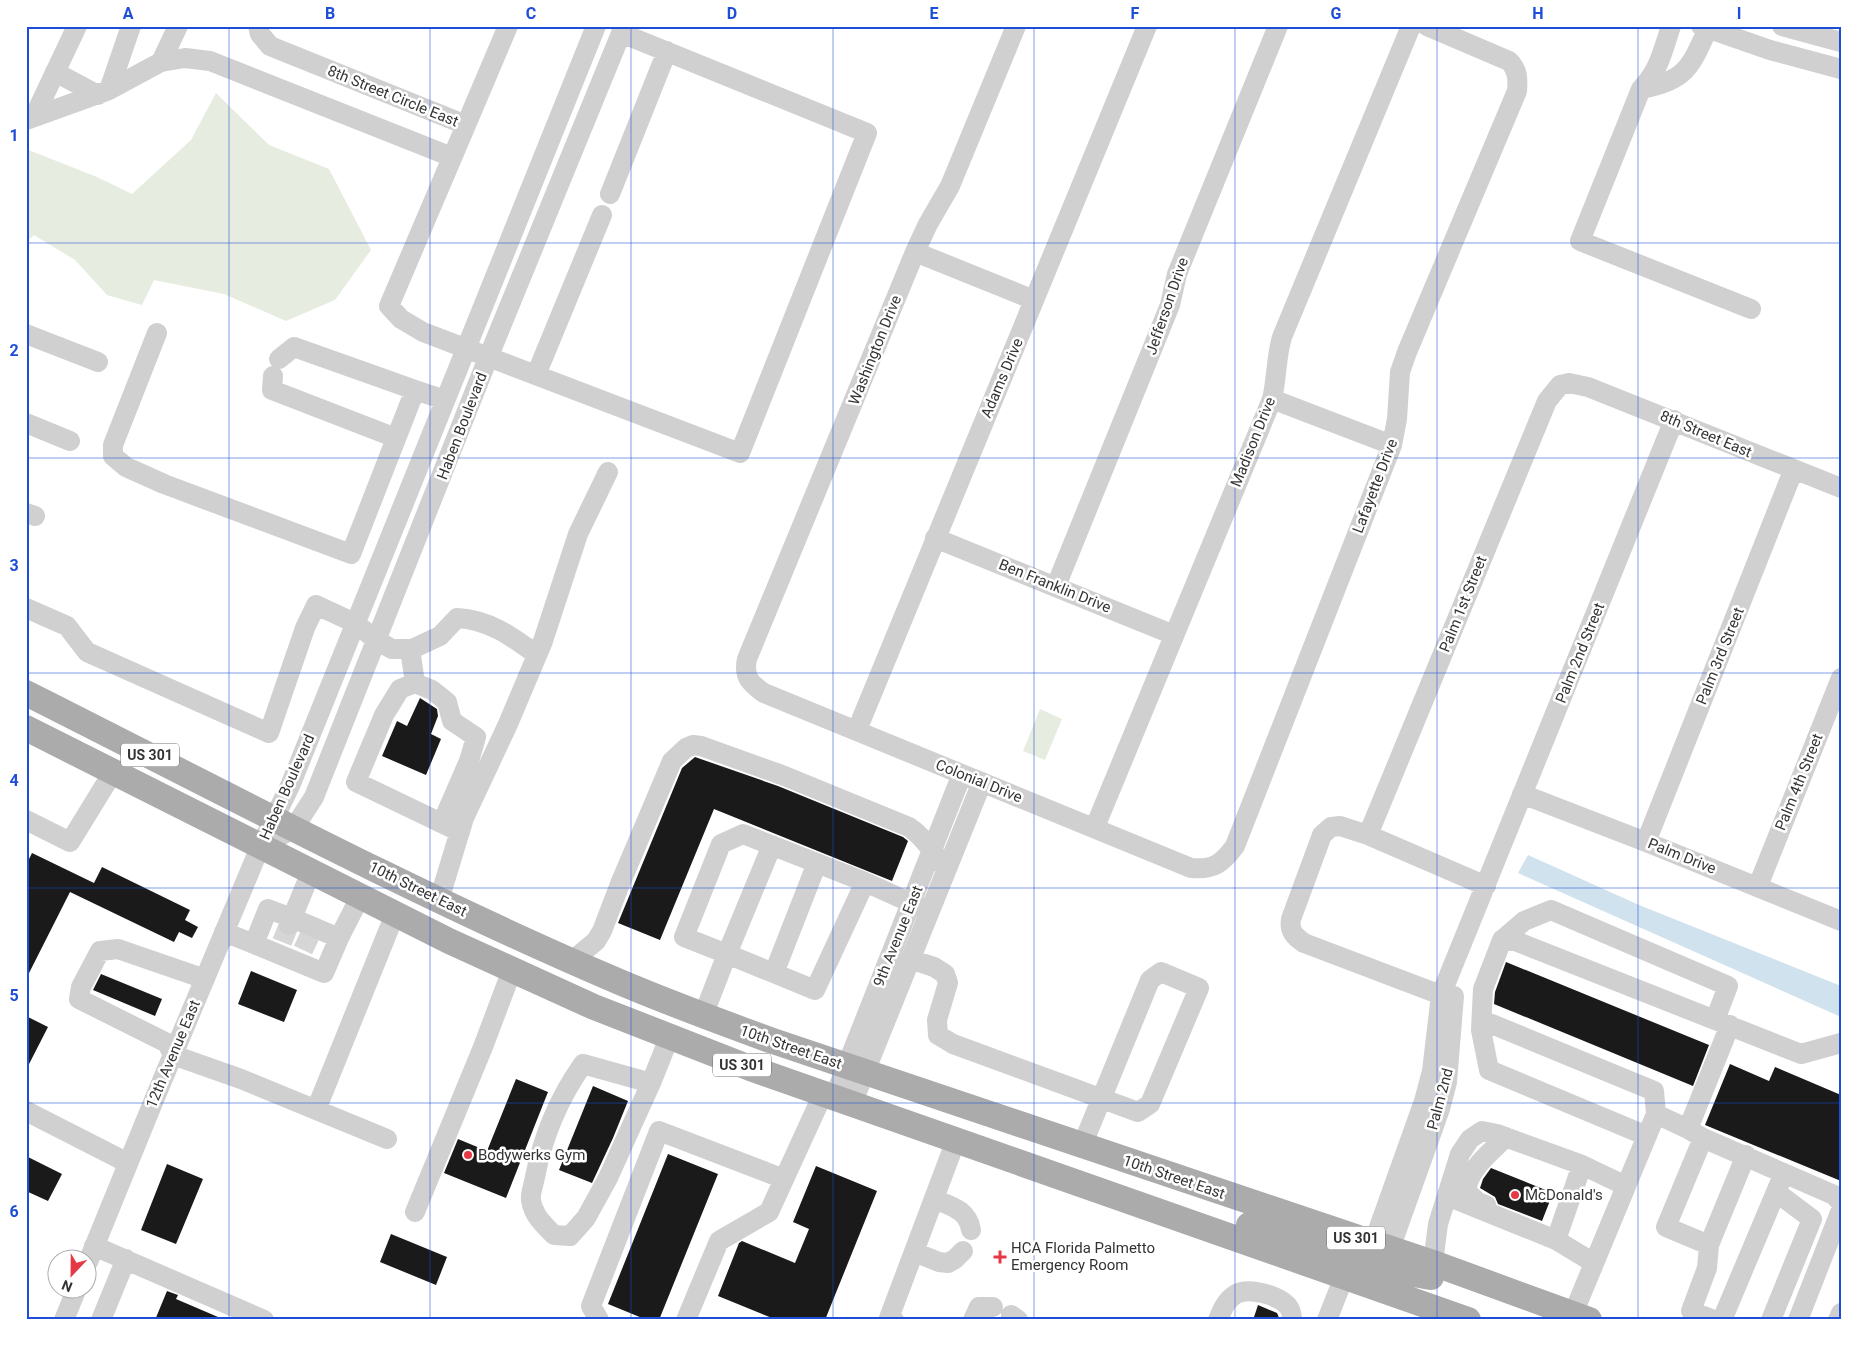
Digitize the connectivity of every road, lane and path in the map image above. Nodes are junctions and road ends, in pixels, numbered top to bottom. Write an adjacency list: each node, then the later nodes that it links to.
1 (77, 26): 20 (street)
2 (132, 26): 22 (street)
3 (178, 26): 18 (street)
4 (258, 26): 24 (street, 8th Street Circle East)
5 (508, 26): 24 (street, 8th Street Circle East)
6 (596, 26): 33 (street, Haben Boulevard)
7 (1016, 26): 28 (street, Washington Drive)
8 (1147, 26): 29 (street, Adams Drive)
9 (1278, 26): 52 (street, Jefferson Drive)
10 (1411, 26): 39 (street, Madison Drive)
11 (1427, 26): 45 (street, Lafayette Drive)
12 (1671, 26): 21 (street)
13 (1782, 26): 16 (street)
14 (1706, 27): 19 (street); 21 (street)
15 (622, 29): 17 (street); 34 (street, Haben Boulevard)
16 (1841, 42)
17 (667, 52): 26 (street); 36 (street)
18 (161, 62): 22 (street); 25 (street)
19 (1841, 69)
20 (55, 72): 22 (street); 23 (street)
21 (1641, 89): 30 (street)
22 (104, 93): 23 (street)
23 (30, 119)
24 (466, 125): 25 (street)
25 (452, 157): 33 (street)
26 (610, 194)
27 (602, 215): 36 (street)
28 (916, 252): 29 (street); 59 (street, Washington Drive)
29 (1034, 300): 49 (street, Adams Drive)
30 (1750, 309)
31 (158, 333): 50 (street)
32 (26, 334): 35 (street)
33 (465, 349): 34 (street); 40 (street, Haben Boulevard)
34 (488, 358): 36 (street); 56 (street, Haben Boulevard)
35 (98, 362)
36 (536, 375)
37 (1569, 383): 41 (street, 8th Street East); 73 (street, Palm 1st Street)
38 (415, 390): 40 (street); 43 (street); 43 (street)
39 (1272, 399): 45 (street); 55 (street, Madison Drive)
40 (445, 400): 51 (street, Haben Boulevard)
41 (1674, 420): 46 (street, 8th Street East); 68 (street, Palm 2nd Street)
42 (26, 423): 44 (street)
43 (396, 438): 50 (street)
44 (70, 441)
45 (1392, 445): 79 (street, Lafayette Drive)
46 (1793, 471): 48 (street, 8th Street East); 74 (street, Palm 3rd Street)
47 (608, 472): 58 (street)
48 (1841, 488)
49 (935, 538): 52 (street, Ben Franklin Drive); 64 (street, Adams Drive)
50 (352, 554): 51 (street)
51 (378, 566): 54 (street, Haben Boulevard)
52 (1056, 586): 55 (street, Ben Franklin Drive)
53 (26, 608): 54 (street)
54 (355, 622): 56 (street); 70 (street, Haben Boulevard)
55 (1174, 635): 72 (street, Madison Drive)
56 (376, 640): 57 (street); 70 (street, Haben Boulevard)
57 (410, 649): 58 (street); 61 (street)
58 (537, 655): 71 (street)
59 (746, 677): 64 (street, Colonial Drive)
60 (1841, 678): 84 (street, Palm 4th Street)
61 (415, 683): 71 (street); 71 (street)
62 (26, 693): 70 (main road, 10th Street East / US 301)
63 (26, 728): 65 (main road, US 301)
64 (857, 730): 66 (street, Colonial Drive)
65 (113, 772): 69 (street); 76 (main road, US 301)
66 (962, 774): 67 (street, Colonial Drive); 77 (street, 9th Avenue East)
67 (982, 782): 72 (street, Colonial Drive); 80 (street, 9th Avenue East)
68 (1522, 794): 74 (street, Palm Drive); 83 (street, Palm 2nd Street)
69 (26, 820)
70 (284, 823): 76 (street, Haben Boulevard); 86 (main road, 10th Street East / US 301)
71 (451, 827): 86 (street)
72 (1095, 827): 79 (street, Colonial Drive)
73 (1368, 835): 83 (street); 103 (street)
74 (1646, 842): 84 (street, Palm Drive)
75 (772, 845): 78 (street); 97 (street); 97 (street)
76 (260, 847): 81 (main road, US 301); 91 (street, 12th Avenue East)
77 (931, 851): 80 (street); 87 (street, 9th Avenue East); 99 (street)
78 (817, 863): 82 (street); 101 (street)
79 (1217, 865)
80 (946, 869): 88 (street, 9th Avenue East)
81 (311, 872): 85 (main road, US 301); 92 (street)
82 (865, 882): 87 (street); 101 (street)
83 (1486, 886): 103 (street, Palm 2nd)
84 (1758, 886): 90 (street, Palm Drive)
85 (360, 897): 89 (main road, US 301); 93 (street)
86 (439, 900): 99 (main road, 10th Street East / US 301)
87 (911, 904): 88 (street); 110 (street, 9th Avenue East)
88 (930, 911): 98 (street, 9th Avenue East)
89 (395, 914): 100 (main road, US 301); 114 (street)
90 (1841, 921)
91 (224, 932): 96 (street); 102 (street, 12th Avenue East)
92 (285, 935): 95 (street); 95 (street); 96 (street); 96 (street)
93 (339, 938): 95 (street); 95 (street)
94 (1502, 940): 105 (street); 106 (street); 106 (street)
95 (306, 943)
96 (254, 944)
97 (727, 954): 101 (street); 104 (street)
98 (910, 959): 110 (street, 9th Avenue East); 112 (street)
99 (575, 963): 104 (main road, 10th Street East / US 301)
100 (512, 970): 104 (main road); 107 (main road, US 301); 135 (street)
101 (774, 973)
102 (205, 979): 109 (street, 12th Avenue East); 109 (street)
103 (1447, 996): 139 (street, Palm 2nd)
104 (702, 1016): 110 (main road, 10th Street East / US 301)
105 (1482, 1020): 116 (street); 118 (street)
106 (1722, 1022): 108 (street); 117 (street)
107 (669, 1038): 111 (street); 113 (main road, US 301)
108 (1841, 1043)
109 (172, 1055): 114 (street); 124 (street, 12th Avenue East)
110 (855, 1069): 113 (street, 9th Avenue East); 122 (main road, 10th Street East / US 301)
111 (651, 1083): 111 (street)
112 (1101, 1098): 112 (street); 122 (street)
113 (836, 1099): 121 (main road, US 301); 128 (street, 9th Avenue East)
114 (316, 1110): 120 (street)
115 (26, 1111): 124 (street)
116 (1656, 1114): 117 (street); 118 (street)
117 (1696, 1133): 123 (street); 138 (street)
118 (1647, 1136): 129 (street)
119 (1506, 1138): 125 (street); 131 (street); 137 (street)
120 (387, 1139)
121 (956, 1140): 127 (main road, US 301); 132 (street)
122 (1082, 1146): 139 (main road, 10th Street East / US 301)
123 (1746, 1155): 126 (street); 138 (street)
124 (128, 1163): 140 (street, 12th Avenue East)
125 (1582, 1165): 129 (street); 137 (street)
126 (1784, 1173): 130 (street); 133 (street)
127 (1060, 1178): 139 (main road); 147 (main road, US 301)
128 (784, 1179): 158 (street); 159 (street, 9th Avenue East)
129 (1626, 1186): 146 (street)
130 (1776, 1192): 166 (street); 169 (street)
131 (1447, 1196): 137 (street); 145 (street)
132 (934, 1200): 136 (street); 142 (street)
133 (1841, 1203)
134 (1841, 1210): 154 (street)
135 (415, 1212)
136 (971, 1230)
137 (1550, 1238): 146 (street)
138 (1709, 1245): 165 (street)
139 (1381, 1246): 145 (main road, 10th Street East / US 301)
140 (93, 1248)
141 (963, 1251): 142 (street)
142 (914, 1252): 160 (street)
143 (98, 1255): 144 (street)
144 (126, 1259): 156 (street); 157 (street)
145 (1433, 1263): 148 (main road, 10th Street East / US 301)
146 (1594, 1263): 153 (street)
147 (1344, 1277): 148 (main road); 163 (street); 164 (main road, US 301)
148 (1513, 1292): 153 (main road, 10th Street East / US 301)
149 (73, 1298): 155 (street)
150 (992, 1307): 161 (street)
151 (1221, 1312): 162 (street)
152 (1841, 1314): 170 (street)
153 (1581, 1317)
154 (1801, 1319)
155 (64, 1320)
156 (101, 1320)
157 (264, 1320)
158 (599, 1320)
159 (686, 1320)
160 (894, 1320)
161 (973, 1320)
162 (1292, 1320)
163 (1327, 1320)
164 (1468, 1320)
165 (1714, 1320)
166 (1722, 1320)
167 (1729, 1320): 168 (street)
168 (1736, 1320)
169 (1771, 1320)
170 (1838, 1320)

